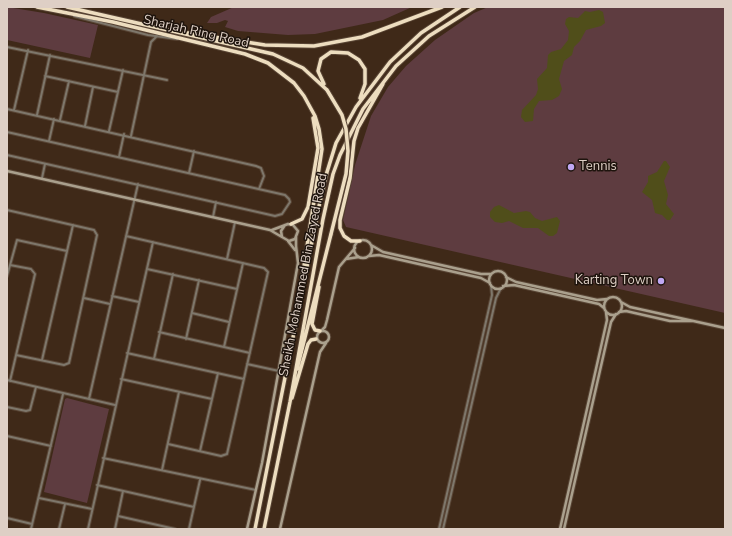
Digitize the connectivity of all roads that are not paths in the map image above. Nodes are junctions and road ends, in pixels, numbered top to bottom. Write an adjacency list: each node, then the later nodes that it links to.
1 (37, 7): 6 (highway, Sharjah Ring Road)
2 (67, 7): 7 (highway, Sharjah Ring Road)
3 (442, 7): 7 (highway)
4 (460, 7): 25 (highway, Sheikh Mohammed Bin Zayed Road)
5 (474, 7): 16 (highway, Sheikh Mohammed Bin Zayed Road)
6 (66, 13): 8 (street); 10 (highway, Sharjah Ring Road)
7 (182, 33): 22 (highway, Sharjah Ring Road)
8 (148, 34): 9 (street); 11 (street)
9 (157, 36): 10 (street); 11 (street)
10 (188, 40): 24 (highway, Sharjah Ring Road)
11 (151, 42): 17 (street)
12 (7, 47): 13 (street)
13 (28, 50): 14 (street); 27 (street)
14 (50, 55): 15 (street); 18 (street)
15 (123, 70): 17 (street); 23 (street)
16 (389, 74): 59 (highway); 113 (highway, Sheikh Mohammed Bin Zayed Road)
17 (145, 75): 19 (street); 35 (street)
18 (45, 76): 20 (street); 28 (street)
19 (167, 80)
20 (69, 81): 21 (street); 30 (street)
21 (94, 87): 23 (street); 31 (street)
22 (327, 90): 25 (highway); 76 (highway, bridge)
23 (118, 92): 32 (street)
24 (308, 103): 51 (highway); 88 (highway)
25 (356, 107): 88 (highway, Sheikh Mohammed Bin Zayed Road)
26 (7, 109): 27 (street)
27 (14, 110): 28 (street)
28 (37, 115): 29 (street)
29 (54, 119): 30 (street); 36 (street)
30 (60, 120): 31 (street)
31 (85, 126): 32 (street)
32 (109, 131): 34 (street)
33 (7, 132): 36 (street)
34 (124, 134): 35 (street); 39 (street)
35 (131, 136): 37 (street)
36 (49, 141): 39 (street)
37 (194, 151): 42 (street); 45 (street)
38 (7, 155): 40 (street)
39 (119, 157): 42 (street)
40 (45, 164): 43 (street); 44 (street)
41 (7, 171): 43 (street)
42 (189, 173): 45 (street)
43 (42, 178): 46 (street)
44 (138, 184): 46 (street); 47 (street)
45 (258, 189): 47 (street)
46 (134, 199): 49 (street); 55 (street)
47 (216, 202): 49 (street)
48 (7, 210): 52 (street)
49 (213, 217): 50 (street)
50 (235, 222): 54 (street); 67 (street)
51 (291, 224): 53 (street); 57 (street)
52 (72, 225): 63 (street); 82 (street)
53 (284, 225): 54 (street); 56 (street)
54 (270, 230): 56 (street)
55 (126, 236): 60 (street); 81 (street)
56 (282, 237): 58 (street)
57 (296, 237): 58 (street); 64 (street)
58 (286, 240): 64 (street)
59 (360, 241): 61 (street); 62 (street)
60 (153, 242): 67 (street); 71 (street)
61 (371, 245): 65 (street); 73 (street)
62 (355, 248): 66 (street); 68 (street)
63 (67, 251): 70 (street); 109 (street)
64 (297, 252): 111 (street)
65 (369, 256): 66 (street); 78 (street)
66 (360, 257): 68 (street)
67 (227, 259): 69 (street)
68 (346, 260): 93 (street)
69 (243, 263): 80 (street); 106 (street)
70 (10, 265): 74 (street); 107 (street)
71 (147, 268): 72 (street); 84 (street)
72 (173, 274): 77 (street); 98 (street)
73 (491, 274): 75 (street); 78 (street)
74 (7, 276)
75 (506, 277): 79 (street); 83 (street)
76 (319, 278): 97 (highway); 113 (highway)
77 (199, 280): 80 (street); 91 (street)
78 (490, 284): 79 (street); 118 (street)
79 (502, 287): 87 (street); 120 (street)
80 (237, 289): 94 (street)
81 (112, 296): 84 (street); 86 (street)
82 (84, 298): 86 (street); 109 (street)
83 (607, 299): 85 (street); 87 (street)
84 (139, 302): 105 (street)
85 (621, 302): 90 (street); 95 (street)
86 (110, 304): 122 (street)
87 (604, 308): 89 (street)
88 (298, 309): 151 (highway, Sheikh Mohammed Bin Zayed Road)
89 (606, 312): 92 (street); 156 (street)
90 (619, 312): 92 (street); 95 (street)
91 (192, 313): 94 (street); 100 (street)
92 (616, 314): 157 (street)
93 (327, 320): 97 (street); 99 (street)
94 (229, 322): 103 (street)
95 (695, 322): 96 (street)
96 (725, 328)
97 (320, 331): 99 (street); 101 (street)
98 (159, 332): 100 (street); 108 (street)
99 (328, 334): 102 (street)
100 (186, 339): 103 (street)
101 (317, 340): 102 (street); 104 (street); 124 (highway)
102 (326, 343): 104 (street)
103 (224, 348): 106 (street)
104 (320, 352): 153 (street)
105 (127, 353): 108 (street); 114 (street)
106 (250, 354): 110 (street)
107 (16, 355): 109 (street); 116 (street)
108 (154, 359): 112 (street)
109 (42, 361)
110 (247, 364): 111 (street); 115 (street)
111 (279, 371): 136 (street)
112 (218, 374): 115 (street); 123 (street)
113 (294, 374): 124 (highway, Sheikh Mohammed Bin Zayed Road)
114 (121, 379): 119 (street); 125 (street)
115 (244, 379): 130 (street)
116 (8, 380): 117 (street)
117 (36, 386): 121 (street); 126 (street)
118 (470, 390): 120 (street); 154 (street)
119 (179, 392): 123 (street); 128 (street)
120 (474, 392): 155 (street)
121 (63, 394): 122 (street); 129 (street)
122 (89, 399): 125 (street)
123 (212, 399): 130 (street)
124 (290, 402): 152 (highway, Sheikh Mohammed Bin Zayed Road)
125 (115, 406): 131 (street)
126 (7, 407)
127 (7, 436): 129 (street)
128 (168, 444): 130 (street); 132 (street)
129 (51, 446): 137 (street)
130 (200, 451)
131 (103, 458): 132 (street); 134 (street)
132 (162, 470): 133 (street)
133 (200, 480): 136 (street); 139 (street)
134 (97, 485): 135 (street); 140 (street)
135 (123, 491): 139 (street); 141 (street)
136 (256, 492): 150 (street)
137 (39, 498): 138 (street); 143 (street)
138 (65, 504): 140 (street); 145 (street)
139 (194, 506): 149 (street)
140 (92, 509): 146 (street)
141 (118, 516): 147 (street); 148 (street)
142 (7, 518): 143 (street)
143 (32, 524): 144 (street)
144 (31, 529)
145 (59, 529)
146 (88, 529)
147 (115, 529)
148 (175, 529)
149 (189, 529)
150 (247, 529)
151 (255, 529)
152 (265, 529)
153 (280, 529)
154 (439, 529)
155 (443, 529)
156 (560, 529)
157 (564, 529)

